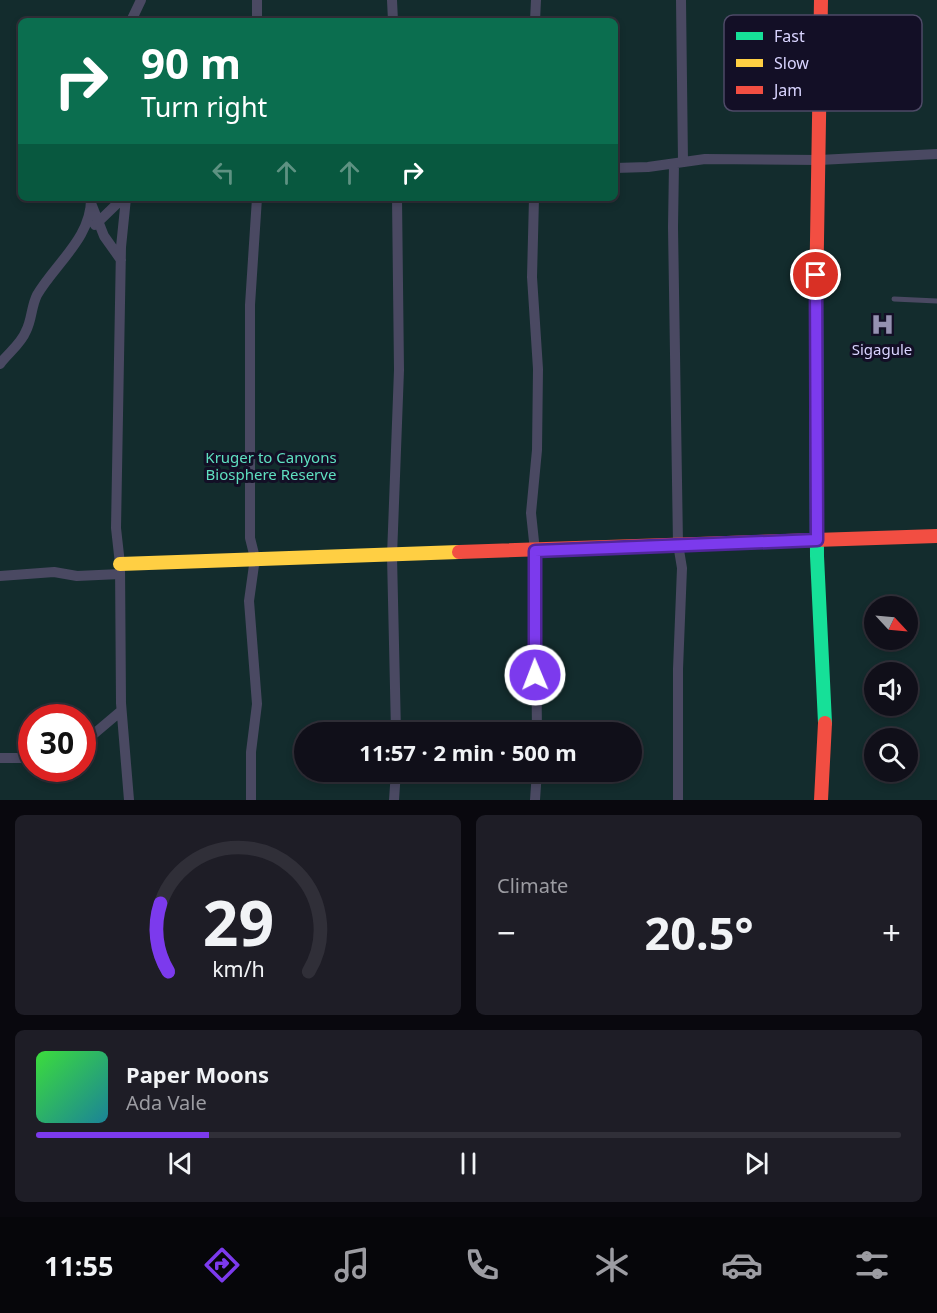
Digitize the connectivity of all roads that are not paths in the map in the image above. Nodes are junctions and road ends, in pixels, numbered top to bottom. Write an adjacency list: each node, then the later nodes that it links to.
1 (141, 0): 8 (street)
2 (257, 0): 9 (street)
3 (392, 0): 10 (street)
4 (536, 0): 11 (street)
5 (681, 0): 15 (street)
6 (821, 0): 7 (street)
7 (821, 15)
8 (132, 18)
9 (257, 18)
10 (393, 18)
11 (535, 18)
12 (820, 111): 14 (street)
13 (937, 154): 14 (street)
14 (819, 160): 15 (street); 31 (street)
15 (679, 163): 16 (street); 32 (street)
16 (618, 168)
17 (91, 201): 24 (street)
18 (91, 201): 25 (street)
19 (121, 201): 24 (street)
20 (124, 201): 26 (street)
21 (257, 201): 35 (street)
22 (397, 201): 34 (street)
23 (534, 201): 33 (street)
24 (97, 222): 25 (street); 26 (street)
25 (77, 241): 29 (street)
26 (121, 260): 36 (street)
27 (894, 299): 28 (lane)
28 (937, 301)
29 (0, 364)
30 (937, 536): 31 (street)
31 (817, 540): 32 (street); 51 (street)
32 (678, 544): 33 (street); 50 (street)
33 (535, 551): 34 (street); 40 (street)
34 (392, 556): 35 (street); 39 (street)
35 (255, 558): 36 (street); 47 (street)
36 (120, 569): 37 (street); 38 (street)
37 (0, 576)
38 (122, 711): 41 (street); 46 (street)
39 (396, 722)
40 (537, 722)
41 (96, 732)
42 (0, 758): 43 (street)
43 (18, 758)
44 (395, 782): 48 (street)
45 (536, 782): 49 (street)
46 (129, 800)
47 (251, 800)
48 (394, 800)
49 (535, 800)
50 (678, 800)
51 (821, 800)

